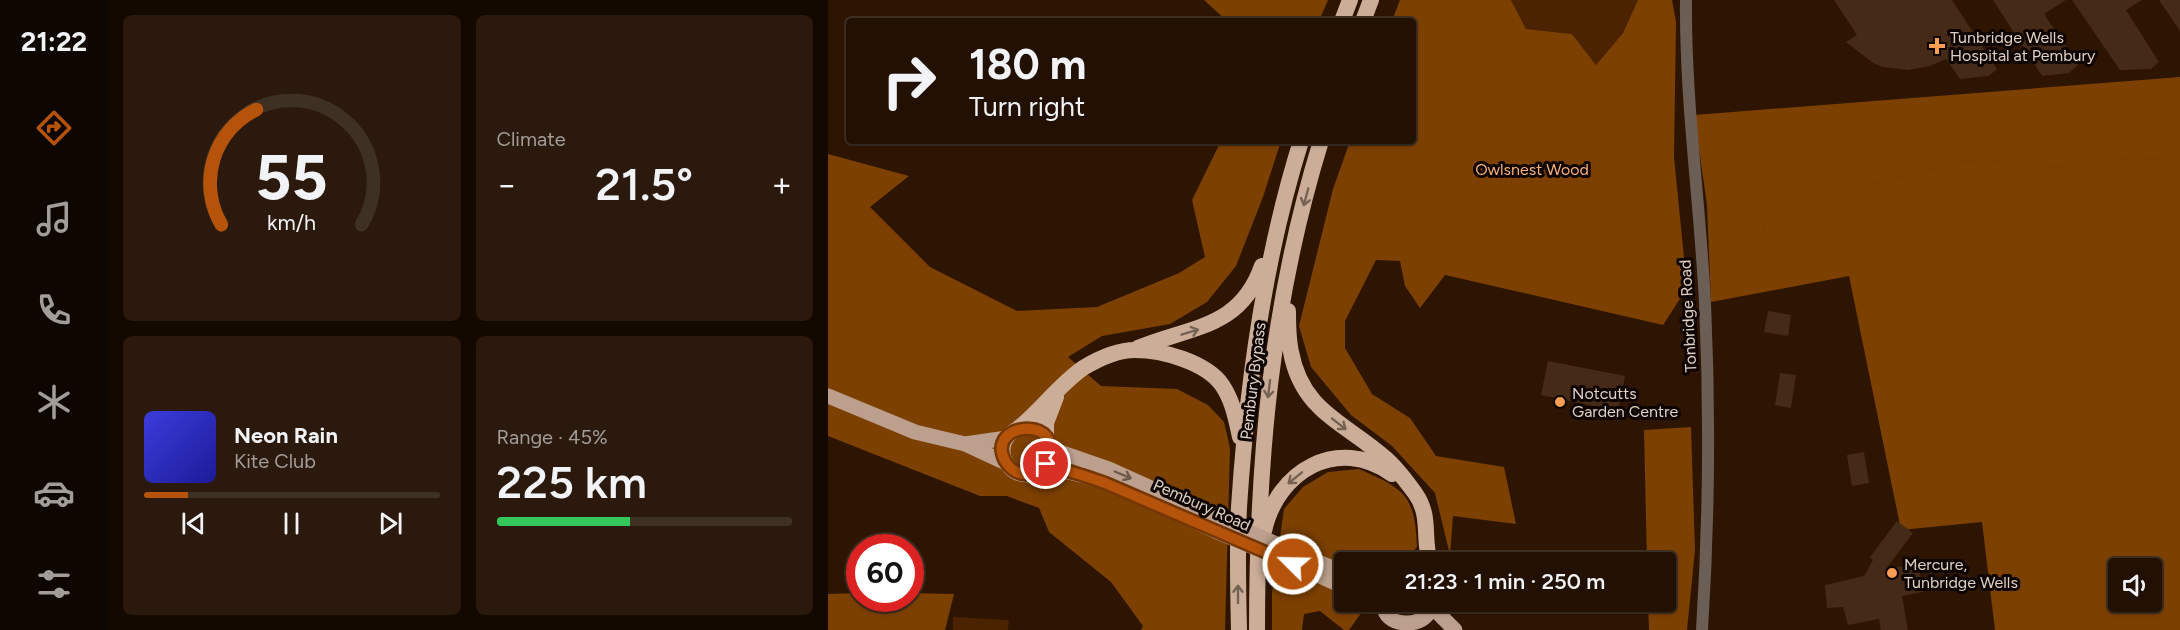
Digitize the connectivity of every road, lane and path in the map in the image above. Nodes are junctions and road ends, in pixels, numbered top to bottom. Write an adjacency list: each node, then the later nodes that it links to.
1 (1350, 0): 4 (highway)
2 (1371, 0): 5 (highway)
3 (1686, 0): 33 (street, Tonbridge Road)
4 (1343, 18)
5 (1363, 18)
6 (1300, 144): 8 (highway, Pembury Bypass)
7 (1320, 144): 9 (highway, Pembury Bypass, one-way to 9)
8 (1276, 238): 10 (highway, one-way to 8); 16 (highway, Pembury Bypass)
9 (1287, 278): 19 (highway, one-way to 19); 23 (highway, Pembury Bypass, one-way to 23)
10 (1134, 350): 11 (highway); 16 (highway)
11 (1060, 388): 13 (highway); 14 (highway)
12 (828, 396): 15 (main road)
13 (1013, 433): 14 (main road); 15 (main road); 17 (main road)
14 (1048, 441): 18 (main road); 20 (main road, Pembury Road, one-way to 20)
15 (965, 444): 17 (main road)
16 (1244, 456): 30 (highway, Pembury Bypass, one-way to 16)
17 (1006, 463): 18 (main road)
18 (1042, 469): 20 (main road, Pembury Road)
19 (1406, 482): 21 (highway); 23 (highway, one-way to 23)
20 (1220, 526): 22 (main road, Pembury Road, bridge)
21 (1426, 552)
22 (1295, 559): 24 (main road, Pembury Road); 25 (main road, Pembury Road)
23 (1257, 565): 31 (highway, Pembury Bypass)
24 (1334, 570)
25 (1334, 581)
26 (1386, 612): 29 (main road)
27 (1428, 612): 29 (main road)
28 (1438, 612): 32 (main road)
29 (1421, 629)
30 (1239, 630)
31 (1257, 630)
32 (1455, 630)
33 (1702, 630)

